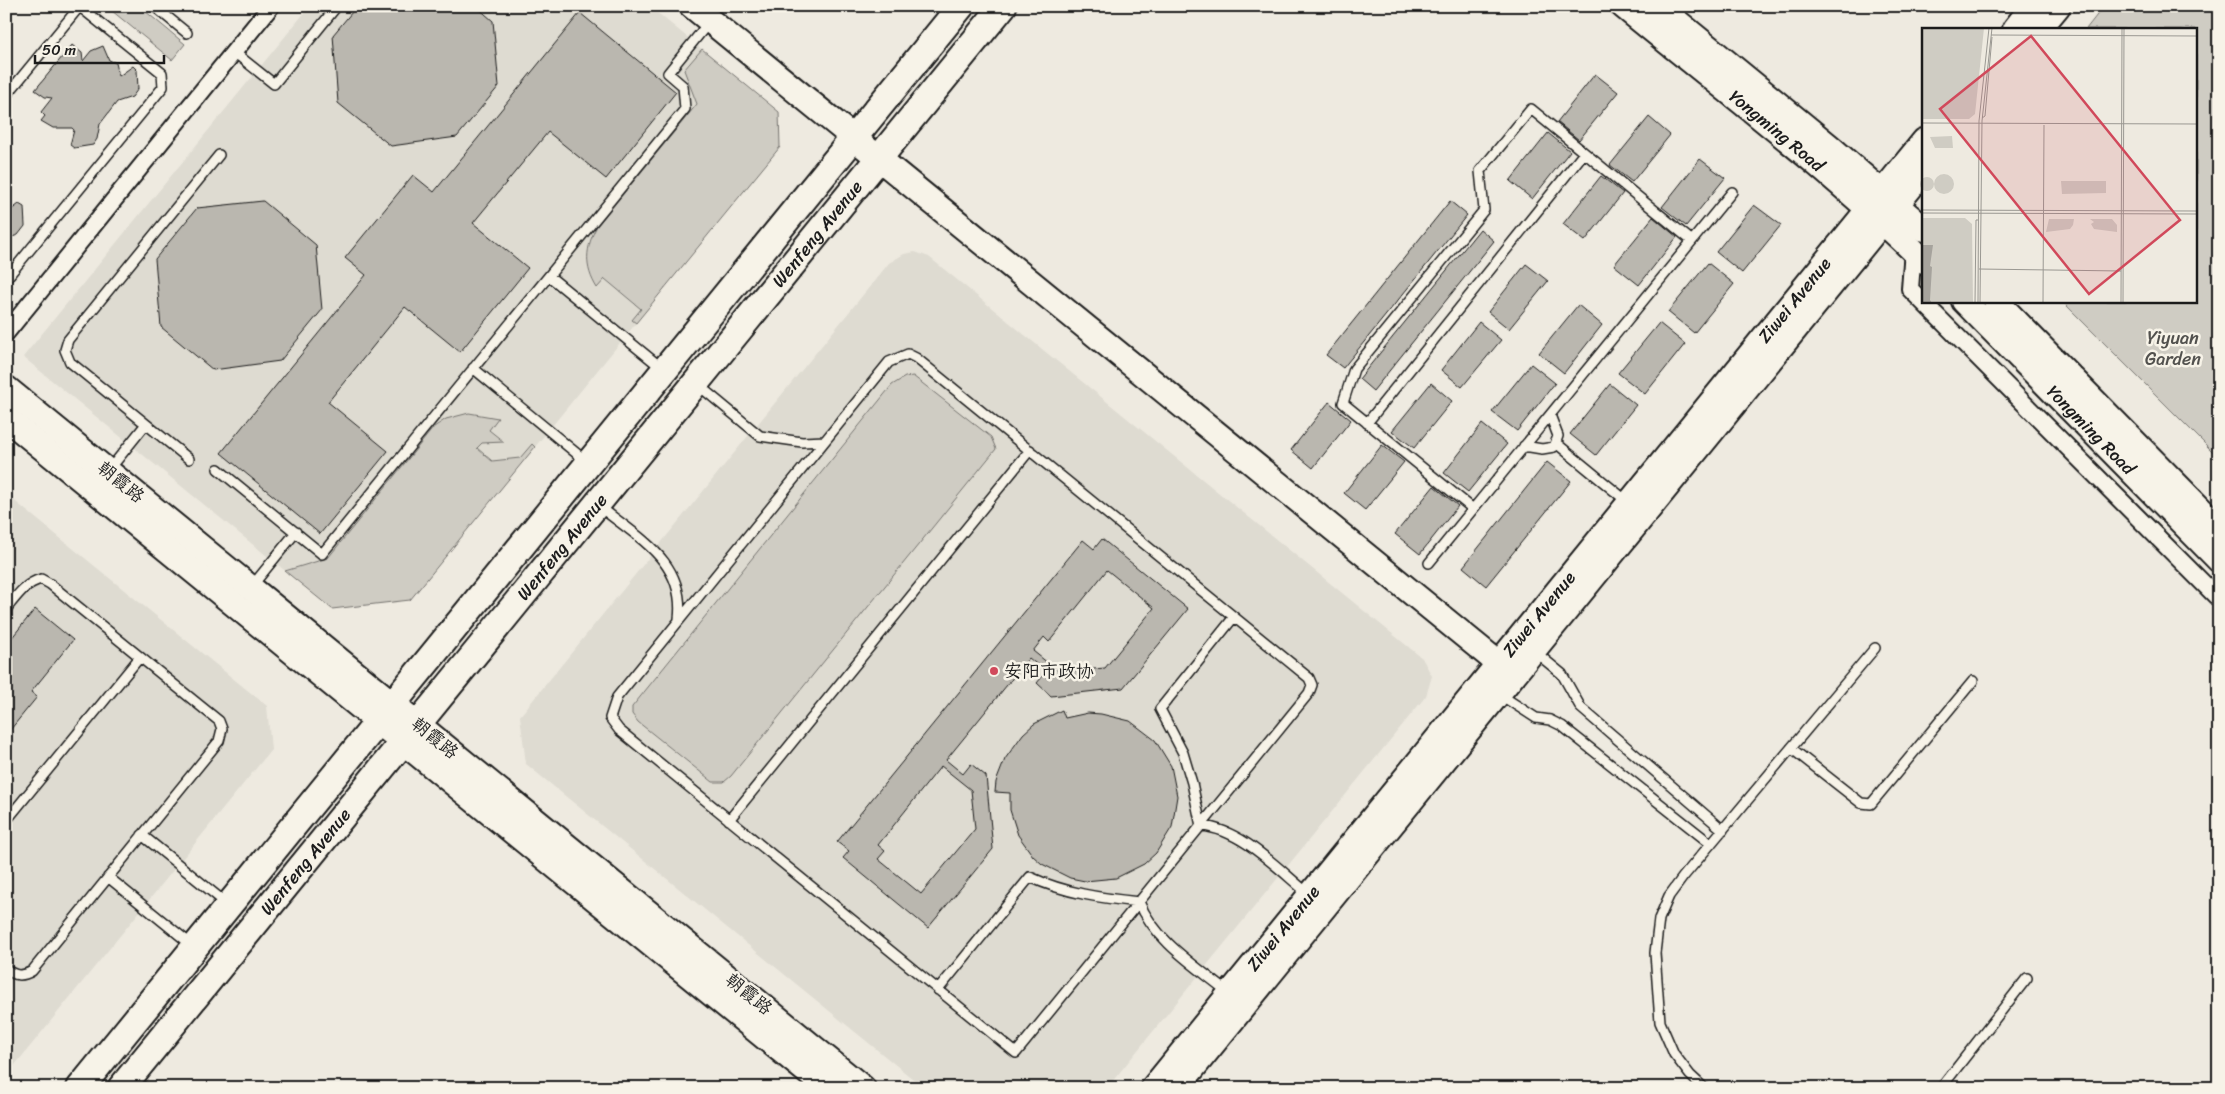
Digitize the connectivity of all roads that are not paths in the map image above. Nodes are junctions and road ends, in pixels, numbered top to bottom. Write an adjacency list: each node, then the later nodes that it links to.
1 (80, 6): 17 (lane); 30 (lane)
2 (154, 6): 15 (lane)
3 (271, 6): 16 (street)
4 (337, 6): 16 (lane)
5 (692, 6): 12 (street)
6 (961, 6): 18 (main road, Wenfeng Avenue)
7 (1003, 6): 22 (main road, Wenfeng Avenue)
8 (1623, 6): 25 (street, Yongming Road)
9 (1658, 6): 25 (street, Yongming Road)
10 (2033, 6): 13 (street)
11 (2058, 6): 14 (street)
12 (710, 21): 18 (street); 29 (lane)
13 (2016, 28)
14 (2040, 28)
15 (187, 33)
16 (234, 52): 35 (street)
17 (6, 96)
18 (854, 138): 22 (street); 37 (main road, Wenfeng Avenue)
19 (1922, 144): 25 (street, Ziwei Avenue)
20 (1584, 153): 27 (lane); 42 (lane); 42 (lane)
21 (219, 154): 43 (lane)
22 (879, 159): 38 (main road, Wenfeng Avenue); 67 (street)
23 (1922, 173): 25 (street, Ziwei Avenue)
24 (1732, 192): 27 (lane)
25 (1882, 207): 26 (street, Yongming Road); 28 (street, Yongming Road); 52 (street, Ziwei Avenue); 65 (street, Ziwei Avenue)
26 (1922, 228)
27 (1692, 241): 40 (lane)
28 (1918, 256): 31 (street)
29 (549, 276): 36 (lane); 37 (lane)
30 (6, 279)
31 (1922, 301)
32 (1923, 302): 60 (street)
33 (1965, 302): 57 (street, Yongming Road)
34 (1997, 302): 55 (street, Yongming Road)
35 (6, 332)
36 (473, 368): 49 (lane); 56 (lane)
37 (665, 370): 49 (main road, Wenfeng Avenue)
38 (696, 384): 44 (lane); 53 (main road, Wenfeng Avenue)
39 (6, 388): 51 (street, 朝霞路)
40 (1550, 415): 45 (lane); 46 (lane)
41 (6, 418): 70 (street, 朝霞路)
42 (1367, 423): 54 (lane)
43 (146, 424): 48 (lane); 51 (lane)
44 (825, 441): 47 (lane); 63 (lane)
45 (1556, 443): 46 (lane); 52 (lane)
46 (1524, 446): 54 (lane)
47 (1030, 450): 62 (lane); 73 (lane)
48 (189, 459)
49 (589, 463): 70 (main road, Wenfeng Avenue)
50 (218, 469): 56 (lane)
51 (108, 471): 59 (street, 朝霞路)
52 (1629, 503): 67 (street, Ziwei Avenue)
53 (597, 504): 63 (lane); 71 (main road, Wenfeng Avenue)
54 (1473, 509): 58 (lane)
55 (2219, 528)
56 (296, 532): 59 (lane)
57 (2219, 560)
58 (1429, 563)
59 (250, 588): 70 (street, 朝霞路)
60 (2219, 600)
61 (6, 609): 66 (lane)
62 (1234, 617): 75 (lane); 75 (lane)
63 (679, 620): 73 (lane)
64 (1874, 648): 72 (lane)
65 (1533, 650): 69 (street, Ziwei Avenue); 76 (lane)
66 (140, 657): 74 (lane); 77 (lane)
67 (1498, 664): 80 (street, Ziwei Avenue)
68 (1974, 681): 72 (lane)
69 (1498, 694): 78 (lane); 93 (street, Ziwei Avenue)
70 (386, 713): 71 (street, 朝霞路); 82 (main road, Wenfeng Avenue)
71 (411, 733): 89 (main road, Wenfeng Avenue); 90 (street, 朝霞路); 91 (street, 朝霞路)
72 (1791, 748): 76 (lane)
73 (729, 820): 86 (lane)
74 (6, 821)
75 (1201, 826): 80 (lane); 81 (lane)
76 (1723, 830): 78 (lane)
77 (142, 835): 79 (lane); 82 (lane)
78 (1711, 844): 94 (lane)
79 (108, 877): 83 (lane); 84 (lane)
80 (1310, 895): 87 (street, Ziwei Avenue)
81 (1138, 902): 86 (lane); 86 (lane); 87 (lane)
82 (229, 905): 83 (main road, Wenfeng Avenue)
83 (195, 947): 88 (main road, Wenfeng Avenue)
84 (6, 969)
85 (2028, 978): 95 (lane)
86 (938, 990)
87 (1230, 994): 92 (street, Ziwei Avenue)
88 (80, 1088)
89 (121, 1088)
90 (827, 1088)
91 (863, 1088)
92 (1153, 1088)
93 (1177, 1088)
94 (1704, 1088)
95 (1941, 1088)

